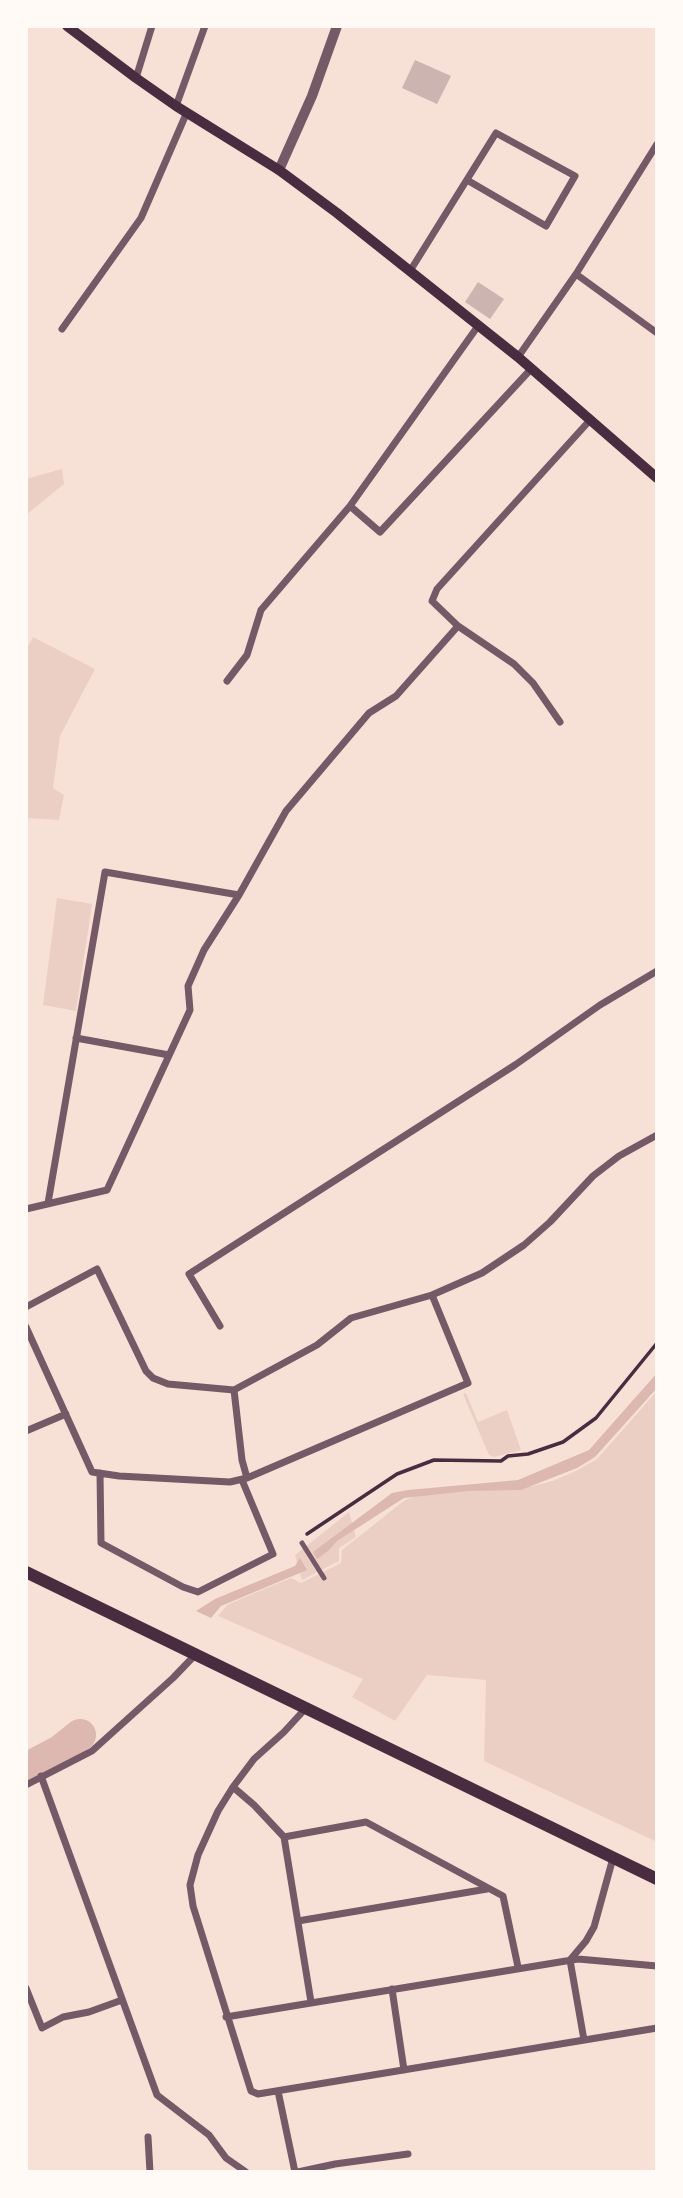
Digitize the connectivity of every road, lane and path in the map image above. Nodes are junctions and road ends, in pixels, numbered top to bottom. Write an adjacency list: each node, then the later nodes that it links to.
1 (67, 26): 5 (main road)
2 (152, 26): 5 (street)
3 (205, 26): 6 (street)
4 (337, 26): 8 (street)
5 (136, 78): 6 (main road)
6 (181, 109): 8 (main road); 13 (street)
7 (657, 144): 11 (street)
8 (279, 170): 10 (main road)
9 (467, 180): 9 (street); 10 (street)
10 (410, 271): 12 (main road)
11 (576, 274): 14 (street); 15 (street)
12 (478, 326): 15 (main road); 19 (street)
13 (62, 329)
14 (657, 333)
15 (519, 356): 16 (main road)
16 (532, 368): 17 (main road); 19 (street)
17 (591, 419): 18 (main road); 20 (street)
18 (657, 478)
19 (351, 506): 21 (street)
20 (458, 626): 22 (street); 23 (street)
21 (228, 681)
22 (560, 722)
23 (239, 895): 25 (street); 26 (street)
24 (657, 971): 32 (street)
25 (76, 1038): 26 (street); 28 (street)
26 (169, 1055): 28 (street)
27 (657, 1135): 30 (street)
28 (48, 1203): 29 (street)
29 (26, 1209)
30 (432, 1295): 35 (street); 39 (street)
31 (26, 1307): 35 (street)
32 (220, 1326)
33 (26, 1327): 36 (street)
34 (657, 1343): 40 (path)
35 (234, 1390): 39 (street)
36 (66, 1414): 37 (street); 38 (street)
37 (26, 1431)
38 (100, 1474): 39 (street); 39 (street)
39 (244, 1479)
40 (303, 1539): 42 (street)
41 (26, 1572): 43 (highway)
42 (324, 1578)
43 (197, 1654): 44 (highway); 45 (street)
44 (306, 1708): 47 (street); 49 (highway)
45 (41, 1776): 46 (street); 58 (street)
46 (26, 1785)
47 (233, 1787): 48 (street); 60 (street)
48 (284, 1837): 51 (street); 52 (street)
49 (612, 1858): 50 (highway); 53 (street)
50 (657, 1879)
51 (488, 1889): 52 (street); 55 (street)
52 (298, 1921): 59 (street)
53 (570, 1960): 54 (street); 55 (street); 62 (street)
54 (657, 1966)
55 (518, 1967): 57 (street)
56 (26, 1988): 58 (street)
57 (392, 1989): 59 (street); 63 (street)
58 (122, 2000): 68 (street)
59 (311, 2002): 60 (street)
60 (226, 2017): 64 (street)
61 (657, 2028): 62 (street)
62 (584, 2040): 63 (street)
63 (404, 2070): 64 (street)
64 (278, 2091): 69 (street)
65 (148, 2137): 67 (street)
66 (408, 2154): 69 (street)
67 (150, 2172)
68 (246, 2172)
69 (297, 2172)

